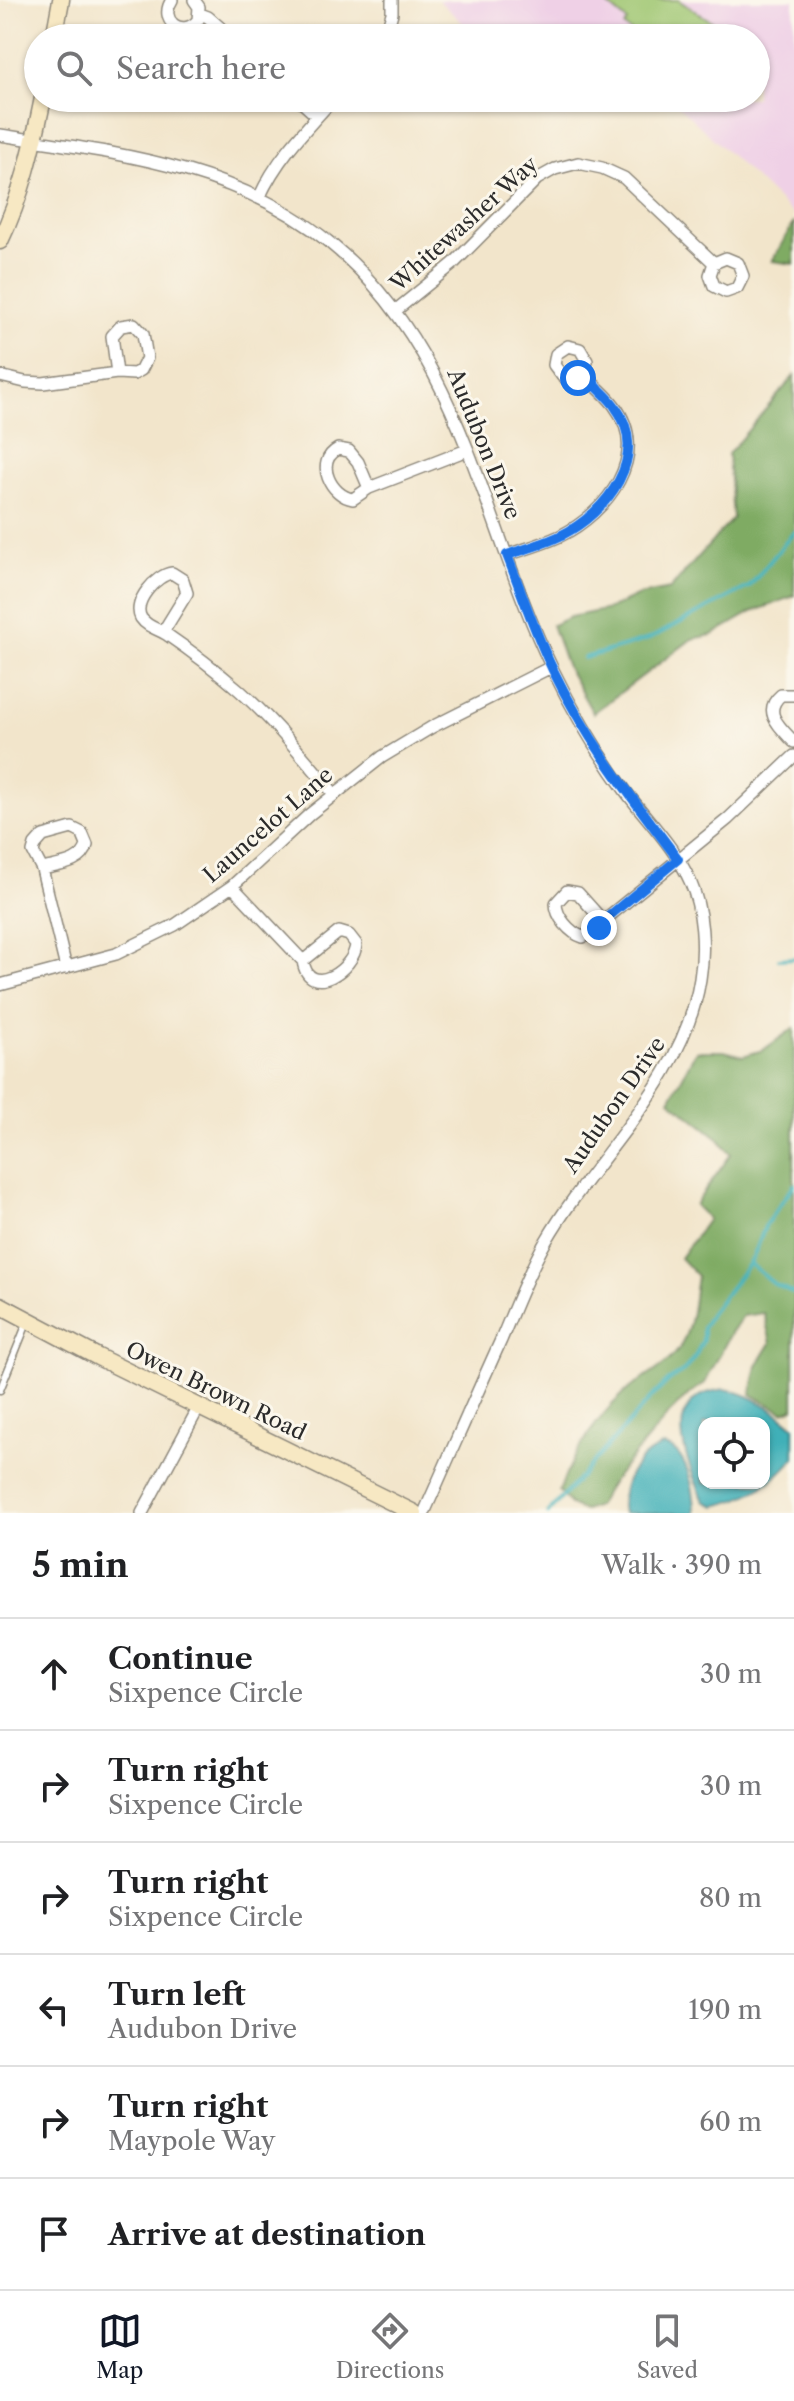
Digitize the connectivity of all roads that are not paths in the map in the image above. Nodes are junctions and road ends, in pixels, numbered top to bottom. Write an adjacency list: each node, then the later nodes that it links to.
1 (61, 0): 6 (street)
2 (172, 0): 7 (street)
3 (194, 0): 5 (street)
4 (392, 0): 10 (street)
5 (200, 14): 8 (street); 9 (street)
6 (57, 24)
7 (174, 24)
8 (195, 24)
9 (216, 24)
10 (389, 24)
11 (40, 112): 16 (street)
12 (313, 112): 14 (street)
13 (321, 112): 14 (street)
14 (317, 116): 17 (street)
15 (0, 135): 16 (street, Audubon Drive)
16 (35, 140): 17 (street, Audubon Drive); 18 (street)
17 (259, 198): 20 (street, Audubon Drive)
18 (0, 241)
19 (714, 263): 20 (street, Whitewasher Way)
20 (395, 311): 24 (street, Audubon Drive)
21 (117, 373): 21 (street); 23 (street)
22 (583, 374): 26 (street)
23 (0, 376)
24 (467, 450): 25 (street); 26 (street, Audubon Drive)
25 (369, 488): 25 (street)
26 (507, 555): 28 (street, Audubon Drive)
27 (163, 632): 27 (street); 32 (street)
28 (551, 667): 32 (street, Launcelot Lane); 33 (street, Audubon Drive)
29 (794, 695): 30 (street)
30 (794, 742)
31 (794, 756): 33 (street)
32 (334, 794): 35 (street, Launcelot Lane)
33 (678, 859): 36 (street); 46 (street, Audubon Drive)
34 (42, 869): 34 (street); 38 (street)
35 (232, 886): 37 (street); 38 (street, Launcelot Lane)
36 (603, 921): 36 (street)
37 (303, 961): 37 (street)
38 (66, 968): 39 (street, Launcelot Lane)
39 (0, 985)
40 (0, 1305): 41 (street, Owen Brown Road)
41 (28, 1321): 42 (lane); 43 (street, Owen Brown Road)
42 (0, 1390)
43 (199, 1407): 44 (street); 45 (street, Owen Brown Road)
44 (142, 1513)
45 (414, 1513)
46 (424, 1513)

